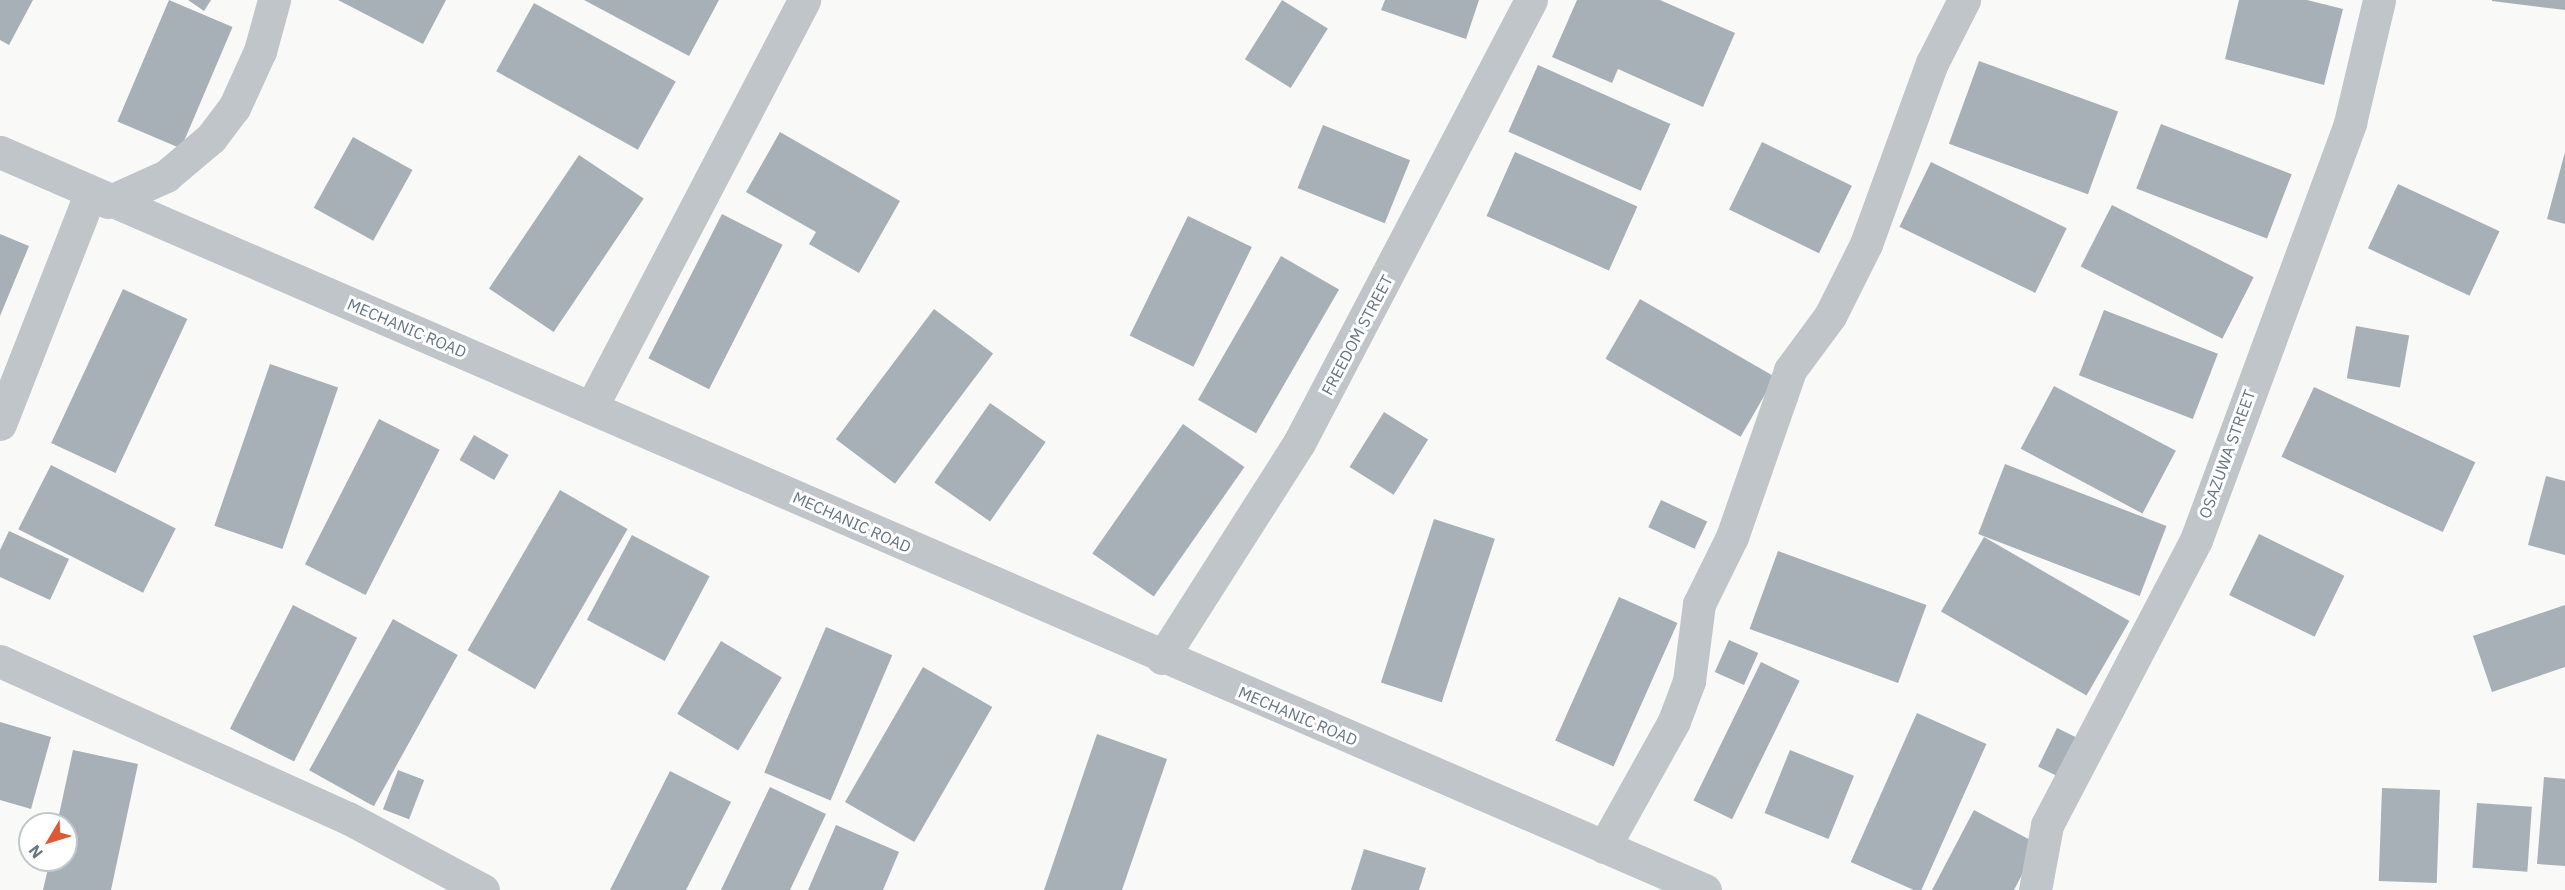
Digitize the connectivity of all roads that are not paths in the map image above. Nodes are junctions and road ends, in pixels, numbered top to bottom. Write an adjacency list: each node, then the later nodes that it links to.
1 (274, 0): 7 (street)
2 (804, 0): 8 (street)
3 (1531, 0): 10 (street, FREEDOM STREET)
4 (1964, 0): 12 (street)
5 (2379, 0): 15 (street, OSAZUWA STREET)
6 (0, 152): 7 (street, MECHANIC ROAD)
7 (99, 198): 8 (street, MECHANIC ROAD); 9 (street)
8 (591, 408): 10 (street, MECHANIC ROAD)
9 (0, 424)
10 (1162, 658): 12 (street, MECHANIC ROAD)
11 (0, 661): 13 (street)
12 (1604, 847): 14 (street, MECHANIC ROAD)
13 (483, 890)
14 (1705, 890)
15 (2035, 890)

